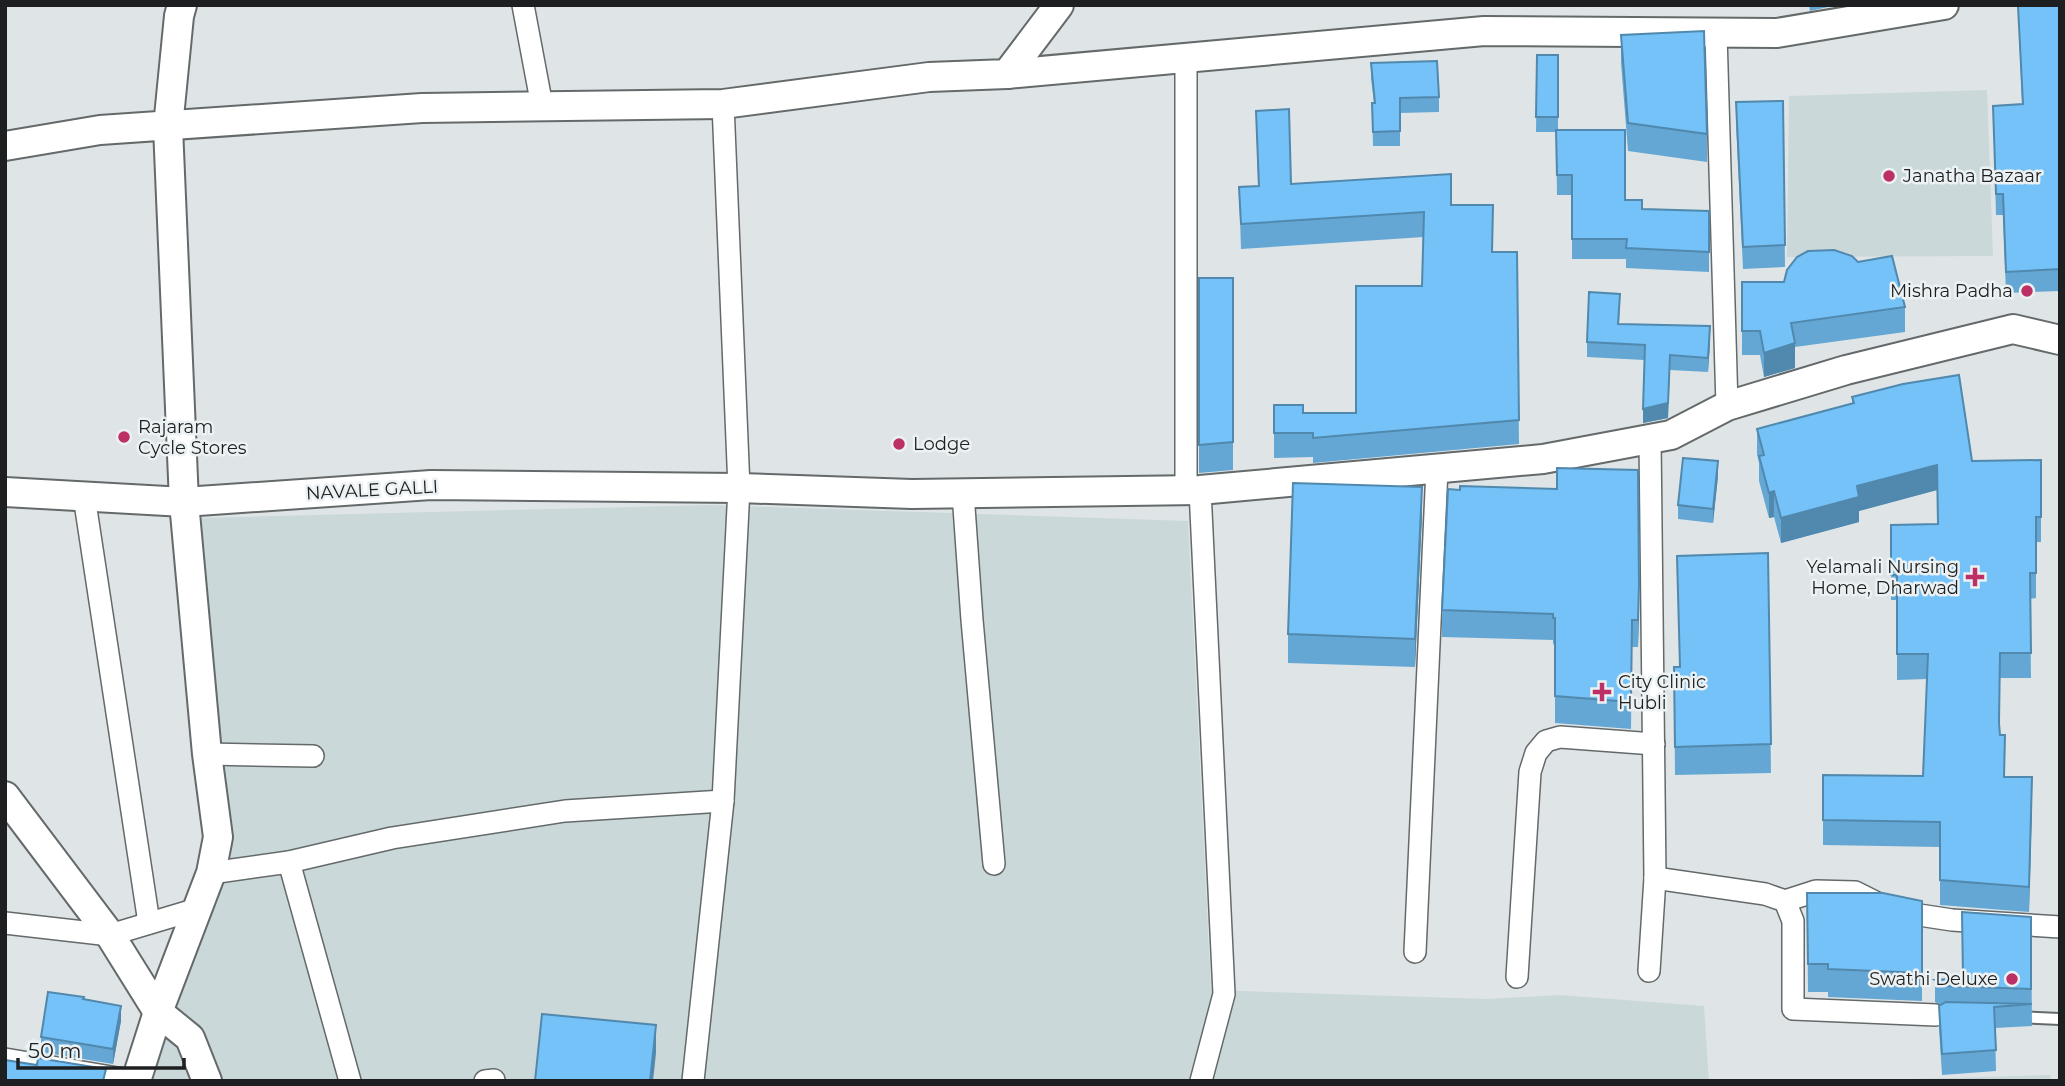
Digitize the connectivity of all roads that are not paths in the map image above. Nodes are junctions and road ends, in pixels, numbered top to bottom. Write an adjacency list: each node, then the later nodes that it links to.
1 (181, 5): 10 (street)
2 (523, 5): 9 (street)
3 (1059, 5): 7 (street)
4 (1944, 5): 5 (street)
5 (1716, 34): 6 (street); 13 (street)
6 (1186, 58): 7 (street); 17 (street)
7 (1007, 74): 8 (street)
8 (723, 104): 9 (street); 16 (street)
9 (541, 106): 10 (street)
10 (168, 127): 11 (street); 21 (street)
11 (5, 146)
12 (2060, 340): 13 (street, NAVALE GALLI)
13 (1727, 406): 14 (street, NAVALE GALLI)
14 (1650, 439): 15 (street, NAVALE GALLI); 22 (street)
15 (1437, 469): 17 (street, NAVALE GALLI); 37 (street)
16 (740, 488): 19 (street, NAVALE GALLI); 21 (street, NAVALE GALLI); 26 (street)
17 (1193, 490): 19 (street, NAVALE GALLI); 51 (street)
18 (5, 492): 20 (street, NAVALE GALLI)
19 (963, 493): 28 (street)
20 (84, 496): 21 (street, NAVALE GALLI); 34 (street)
21 (184, 502): 23 (street)
22 (1654, 744): 30 (street); 39 (street)
23 (207, 754): 24 (street); 29 (street)
24 (313, 757)
25 (5, 796): 36 (street)
26 (723, 801): 27 (street); 50 (street)
27 (289, 862): 29 (street); 48 (street)
28 (994, 864)
29 (211, 873): 32 (street)
30 (1655, 878): 31 (street); 38 (street)
31 (1785, 901): 35 (street); 41 (street)
32 (197, 909): 34 (street); 40 (street)
33 (5, 923): 36 (street)
34 (149, 923): 36 (street)
35 (2060, 928)
36 (110, 935): 40 (street)
37 (1415, 951)
38 (1649, 971)
39 (1517, 977)
40 (158, 1012): 46 (street); 47 (street)
41 (1943, 1015)
42 (2005, 1017): 43 (lane)
43 (2060, 1019)
44 (5, 1059): 46 (street)
45 (494, 1080): 49 (street)
46 (135, 1081)
47 (207, 1081)
48 (350, 1081)
49 (485, 1081)
50 (693, 1081)
51 (1201, 1081)

